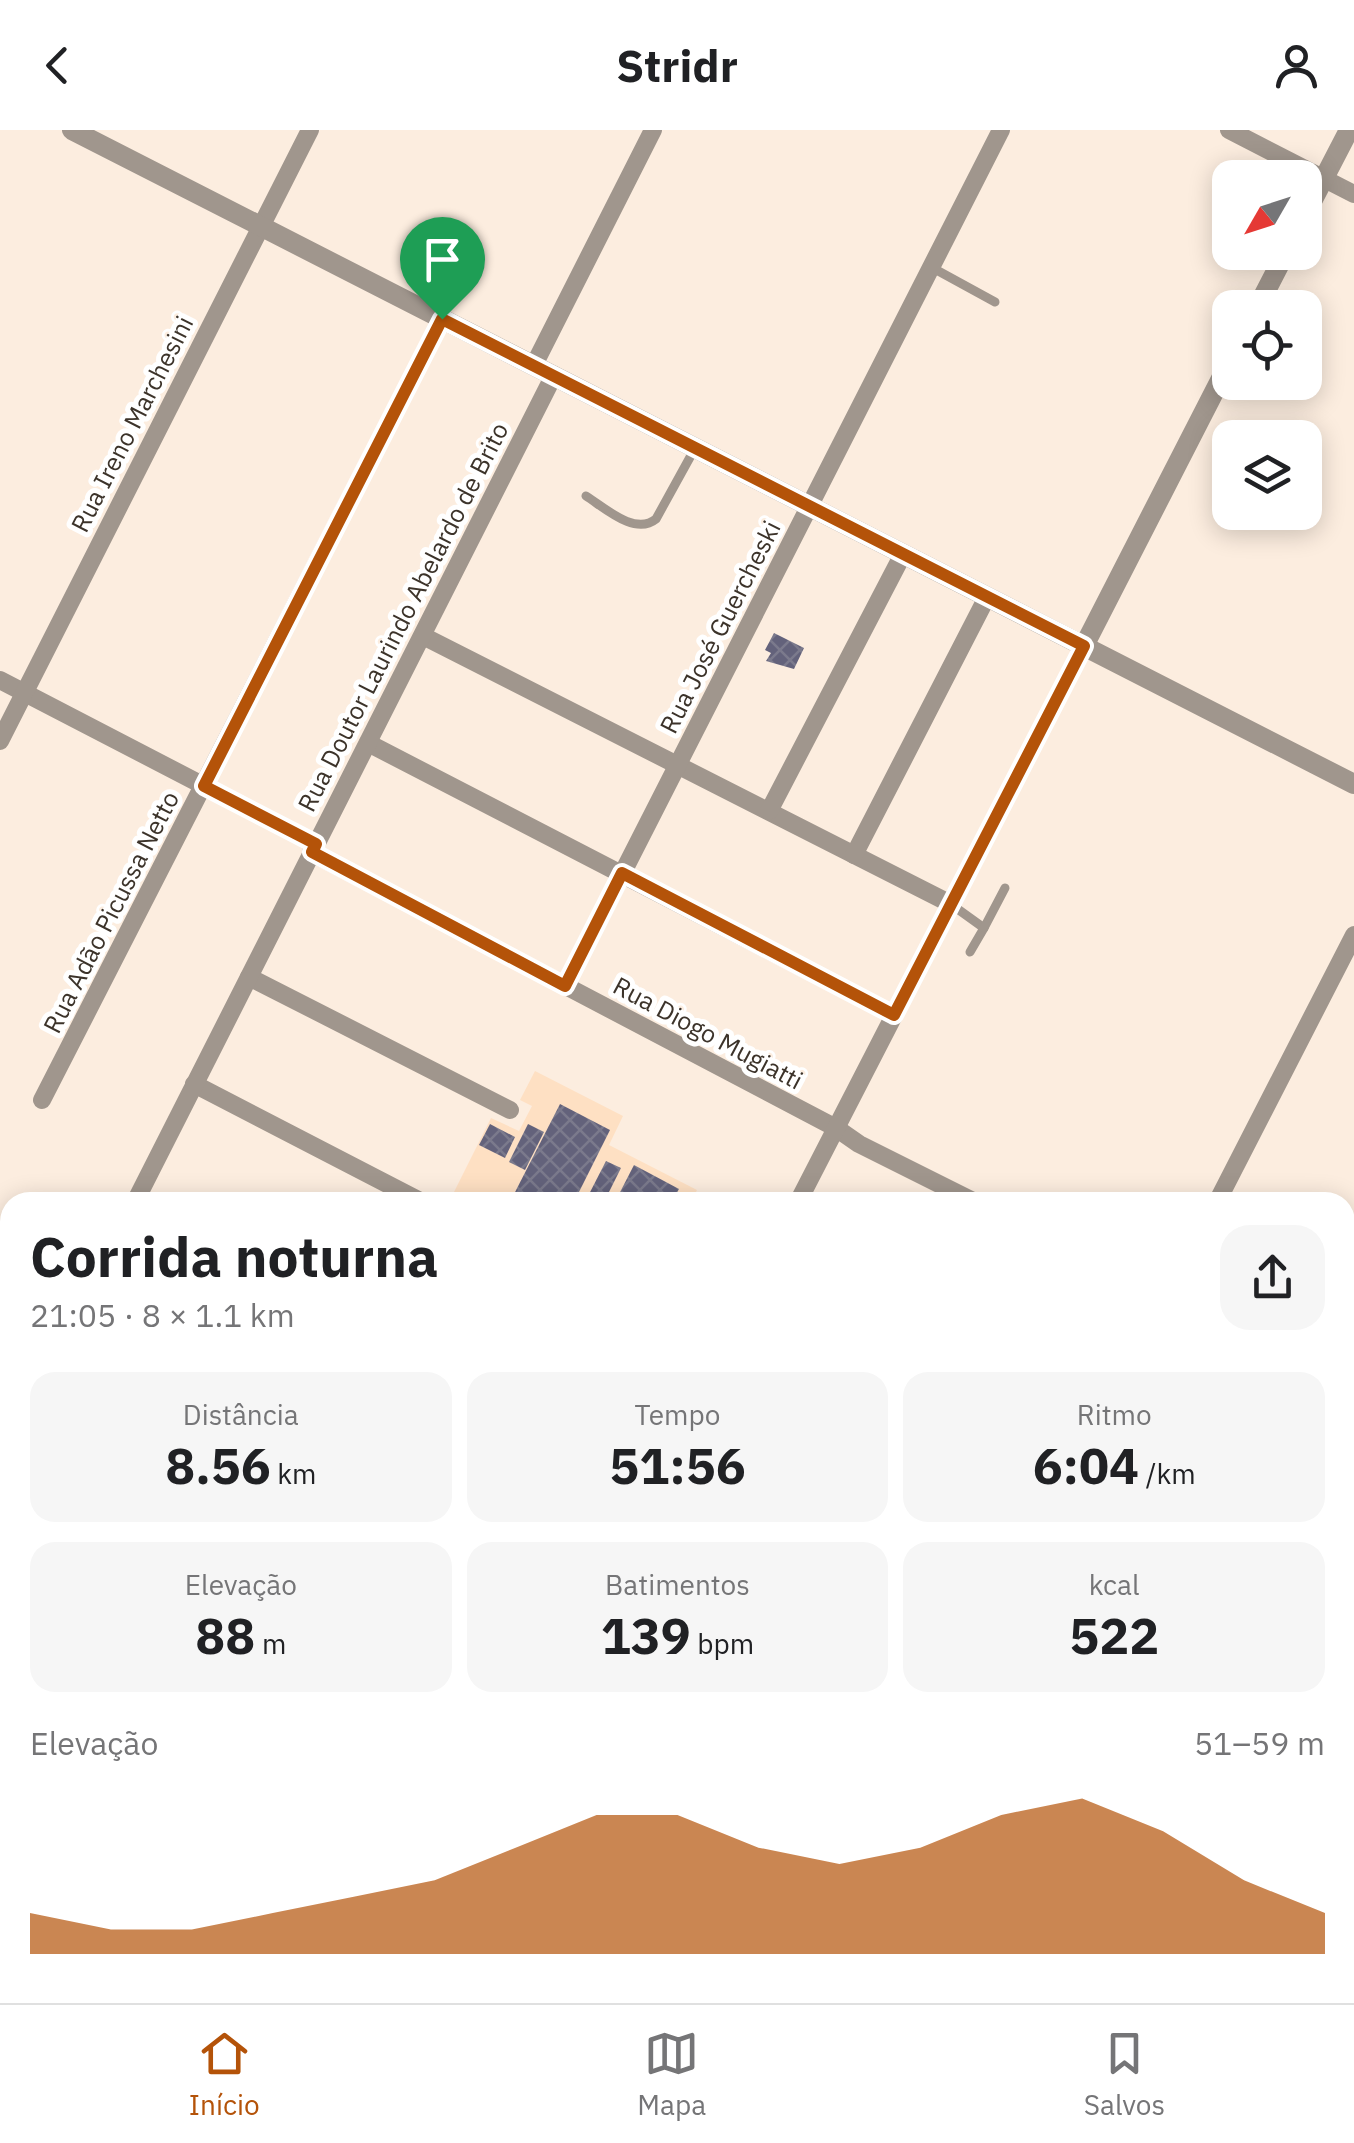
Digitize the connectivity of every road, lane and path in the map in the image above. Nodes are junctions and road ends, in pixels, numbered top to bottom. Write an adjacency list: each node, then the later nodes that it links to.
1 (72, 130): 10 (street)
2 (310, 130): 10 (street, Rua Ireno Marchesini)
3 (654, 130): 14 (street)
4 (1001, 130): 11 (street, Rua José Guercheski)
5 (1229, 130): 7 (street)
6 (1348, 130): 7 (street)
7 (1324, 178): 8 (street); 9 (street)
8 (1322, 182)
9 (1354, 194)
10 (261, 226): 13 (street); 25 (street, Rua Ireno Marchesini)
11 (931, 268): 12 (lane); 19 (street, Rua José Guercheski)
12 (995, 302)
13 (442, 319): 14 (street); 30 (street, Rua Adão Picussa Netto)
14 (534, 365): 15 (street)
15 (554, 375): 17 (street); 22 (street, Rua Doutor Laurindo Abelardo de Brito)
16 (1212, 396): 23 (street)
17 (696, 448): 18 (lane); 19 (street)
18 (586, 496)
19 (810, 506): 20 (street); 28 (street, Rua José Guercheski)
20 (902, 554): 21 (street); 31 (street)
21 (987, 596): 23 (street); 33 (street)
22 (423, 636): 27 (street, Rua Doutor Laurindo Abelardo de Brito); 28 (street)
23 (1084, 646): 29 (street); 36 (street)
24 (0, 680): 25 (street, Rua Diogo Mugiatti)
25 (24, 692): 26 (street, Rua Ireno Marchesini); 30 (street, Rua Diogo Mugiatti)
26 (0, 741)
27 (368, 743): 32 (street, Rua Doutor Laurindo Abelardo de Brito); 34 (street)
28 (678, 764): 31 (street); 34 (street, Rua José Guercheski)
29 (1354, 784)
30 (204, 786): 32 (street, Rua Diogo Mugiatti); 44 (street, Rua Adão Picussa Netto)
31 (770, 811): 33 (street)
32 (314, 848): 40 (street, Rua Doutor Laurindo Abelardo de Brito); 41 (street, Rua Diogo Mugiatti)
33 (854, 855): 36 (street)
34 (622, 873): 41 (street, Rua José Guercheski); 42 (street)
35 (1006, 888): 37 (lane)
36 (951, 904): 37 (lane); 42 (street)
37 (984, 928): 39 (lane)
38 (1354, 936): 51 (street)
39 (970, 952)
40 (248, 976): 43 (street, Rua Doutor Laurindo Abelardo de Brito); 45 (street)
41 (565, 986): 46 (street, Rua Diogo Mugiatti)
42 (894, 1015): 46 (street)
43 (194, 1084): 47 (street, Rua Doutor Laurindo Abelardo de Brito); 48 (street)
44 (42, 1100)
45 (510, 1110)
46 (836, 1128): 49 (street); 50 (street, Rua Diogo Mugiatti)
47 (140, 1192)
48 (403, 1192)
49 (803, 1192)
50 (955, 1192)
51 (1222, 1192)

